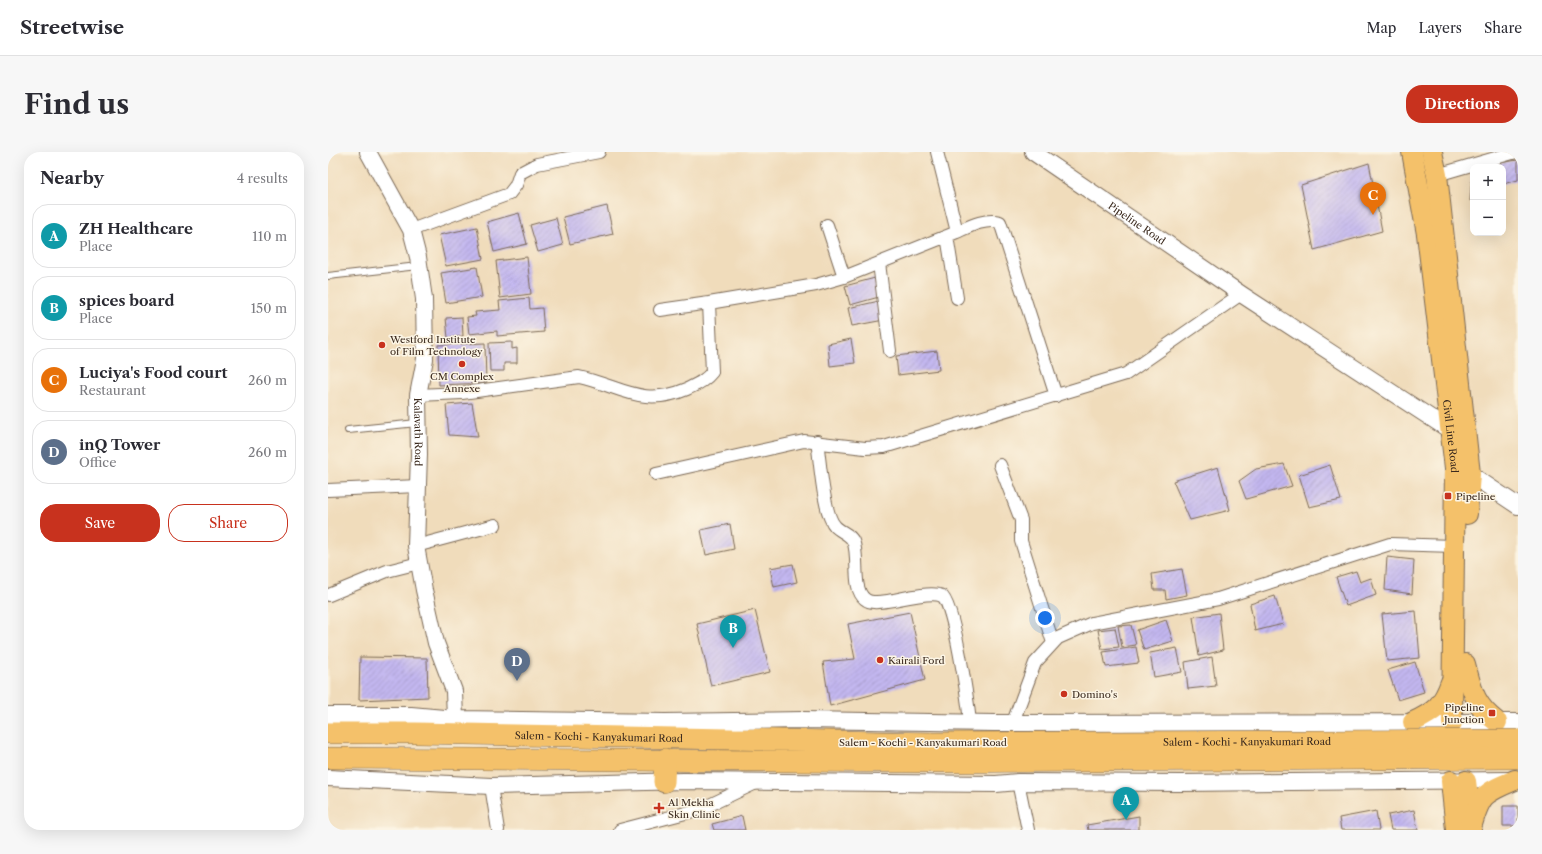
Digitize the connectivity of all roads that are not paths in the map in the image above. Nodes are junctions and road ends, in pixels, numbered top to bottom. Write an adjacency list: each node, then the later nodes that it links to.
1 (368, 152): 10 (street, Kalavath Road)
2 (599, 152): 10 (street)
3 (937, 152): 11 (street)
4 (1033, 152): 16 (street, Pipeline Road)
5 (1412, 152): 25 (main road, Civil Line Road)
6 (1432, 152): 8 (main road, Civil Line Road)
7 (1516, 152): 8 (street)
8 (1437, 175): 29 (main road, Civil Line Road)
9 (827, 225): 15 (street)
10 (411, 230): 13 (street, Kalavath Road)
11 (952, 234): 12 (street); 17 (street); 22 (street)
12 (878, 263): 15 (street); 20 (street)
13 (419, 266): 14 (lane); 21 (street, Kalavath Road)
14 (328, 276)
15 (844, 277): 18 (street)
16 (1241, 294): 22 (street); 25 (street, Pipeline Road)
17 (957, 298)
18 (709, 303): 19 (street); 21 (street)
19 (660, 310)
20 (890, 350)
21 (418, 395): 23 (street, Kalavath Road)
22 (1056, 396): 26 (street)
23 (418, 423): 24 (lane); 30 (street, Kalavath Road)
24 (348, 430)
25 (1451, 431): 35 (main road, Civil Line Road)
26 (817, 441): 28 (street); 42 (street)
27 (1000, 465): 38 (street)
28 (656, 474)
29 (1470, 474): 32 (street); 39 (main road, Civil Line Road)
30 (418, 486): 31 (street); 34 (street, Kalavath Road)
31 (328, 490)
32 (1518, 506)
33 (495, 525): 34 (street)
34 (416, 546): 36 (street, Kalavath Road)
35 (1454, 546): 38 (street); 39 (main road, Civil Line Road)
36 (419, 563): 37 (street); 41 (street, Kalavath Road)
37 (329, 594)
38 (1053, 643): 43 (street)
39 (1459, 670): 46 (main road); 47 (main road); 49 (main road, Civil Line Road)
40 (328, 715): 41 (street)
41 (455, 719): 50 (street)
42 (970, 722): 43 (street, Salem - Kochi - Kanyakumari Road); 50 (street, Salem - Kochi - Kanyakumari Road)
43 (1013, 722): 44 (street, Salem - Kochi - Kanyakumari Road)
44 (1181, 722): 45 (street, Salem - Kochi - Kanyakumari Road); 63 (street)
45 (1242, 722): 46 (street, Salem - Kochi - Kanyakumari Road); 62 (street)
46 (1413, 722): 49 (street, Salem - Kochi - Kanyakumari Road)
47 (1497, 722): 48 (street, Salem - Kochi - Kanyakumari Road); 49 (street, Salem - Kochi - Kanyakumari Road)
48 (1518, 722)
49 (1458, 723)
50 (665, 730): 51 (highway, Salem - Kochi - Kanyakumari Road); 52 (highway, Salem - Kochi - Kanyakumari Road, bridge)
51 (328, 733)
52 (1518, 740)
53 (328, 758): 55 (highway, Salem - Kochi - Kanyakumari Road)
54 (1518, 758): 55 (highway, Salem - Kochi - Kanyakumari Road, bridge)
55 (665, 759): 59 (highway)
56 (328, 778): 64 (street)
57 (1516, 780): 58 (street); 65 (main road)
58 (1459, 781): 62 (street); 65 (main road)
59 (664, 782): 60 (street); 64 (street)
60 (759, 782): 61 (street); 67 (street)
61 (1018, 782): 63 (street); 68 (street)
62 (1242, 782): 63 (street)
63 (1180, 783)
64 (491, 786): 66 (street)
65 (1466, 829)
66 (498, 830)
67 (620, 830)
68 (1028, 830)

